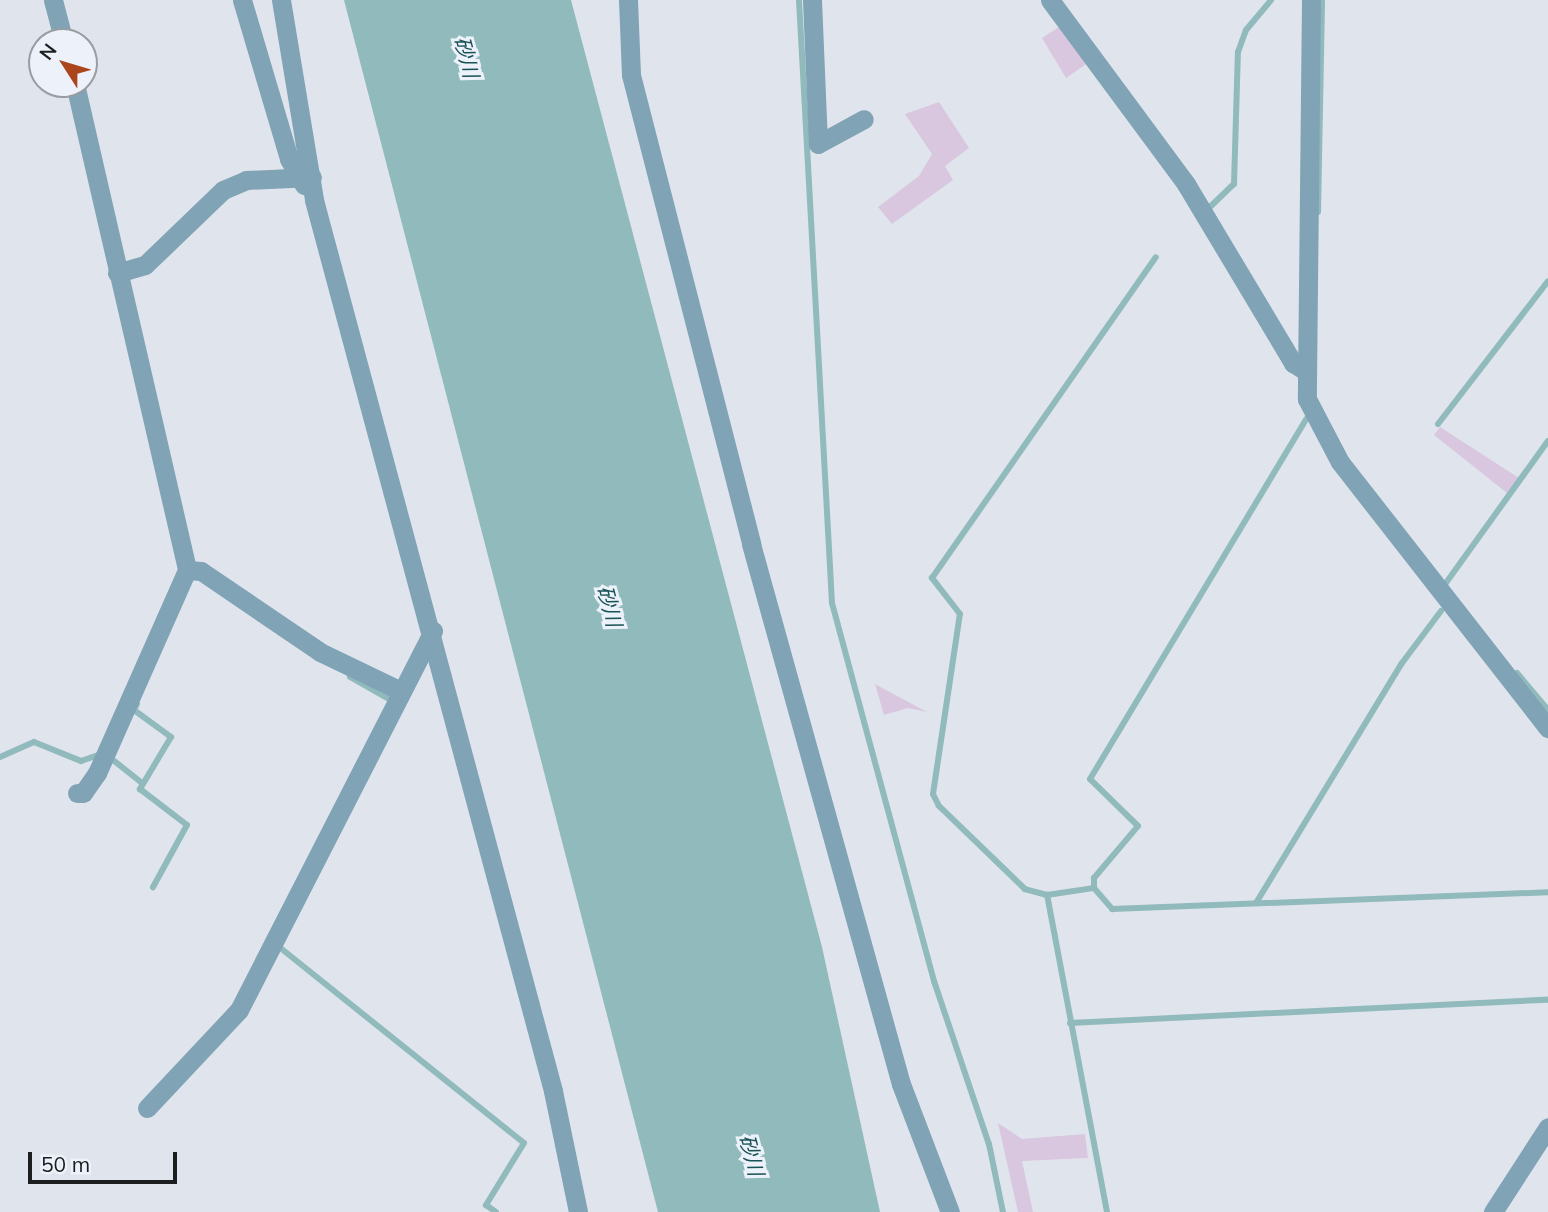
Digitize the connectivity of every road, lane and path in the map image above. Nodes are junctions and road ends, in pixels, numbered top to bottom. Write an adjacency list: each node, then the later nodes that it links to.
1 (54, 0): 8 (street)
2 (242, 0): 11 (street)
3 (281, 0): 11 (street)
4 (628, 0): 22 (street)
5 (812, 0): 10 (street)
6 (1050, 0): 13 (street)
7 (1311, 0): 13 (street)
8 (61, 28)
9 (79, 98): 12 (street)
10 (864, 119)
11 (306, 176): 12 (street); 15 (street)
12 (123, 271): 14 (street)
13 (1304, 370): 17 (street)
14 (187, 570): 16 (street); 18 (street)
15 (433, 632): 16 (street); 21 (street)
16 (401, 691): 19 (street)
17 (1548, 728)
18 (77, 793)
19 (148, 1108)
20 (1548, 1127): 23 (street)
21 (578, 1212)
22 (950, 1212)
23 (1493, 1212)

